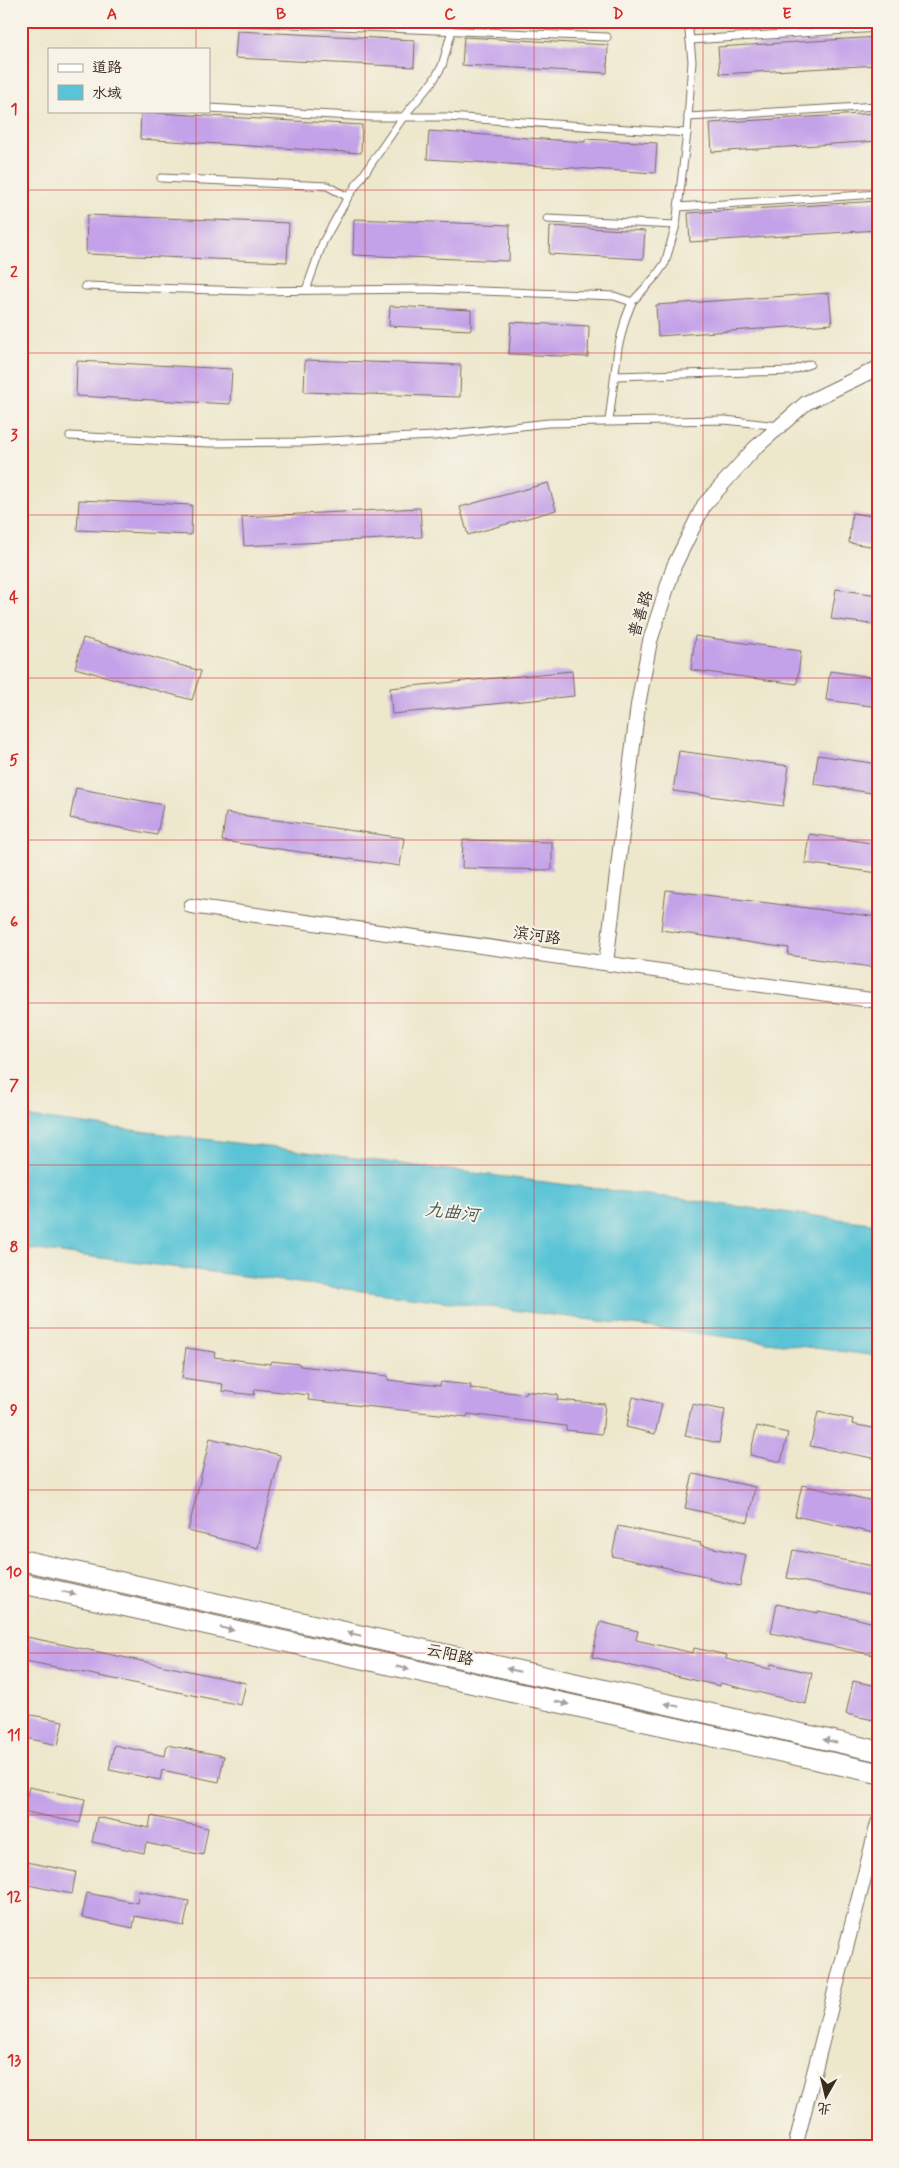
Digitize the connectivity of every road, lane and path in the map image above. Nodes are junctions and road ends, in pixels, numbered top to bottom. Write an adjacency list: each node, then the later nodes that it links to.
1 (688, 21): 6 (lane)
2 (239, 22): 4 (lane)
3 (878, 28): 6 (lane)
4 (452, 30): 5 (lane); 9 (lane)
5 (607, 37)
6 (690, 40): 10 (lane)
7 (878, 106): 10 (lane)
8 (210, 108): 9 (lane)
9 (404, 116): 11 (lane); 14 (lane)
10 (688, 117): 11 (lane)
11 (687, 133): 15 (lane)
12 (161, 178): 14 (lane)
13 (878, 194): 15 (lane)
14 (348, 197): 19 (lane)
15 (678, 207): 17 (lane)
16 (547, 219): 17 (lane)
17 (676, 225): 20 (lane)
18 (85, 286): 19 (lane)
19 (306, 290): 20 (lane)
20 (632, 302): 23 (lane)
21 (810, 364): 23 (lane)
22 (878, 368): 25 (street, 普善路)
23 (615, 376): 24 (lane)
24 (609, 421): 25 (lane); 26 (lane)
25 (780, 426): 28 (street, 普善路)
26 (70, 436)
27 (191, 906): 28 (street, 滨河路)
28 (606, 963): 29 (street, 滨河路)
29 (878, 1001)
30 (21, 1560): 32 (street, 云阳路, one-way to 30)
31 (21, 1583): 33 (street, 云阳路, one-way to 33)
32 (878, 1751)
33 (878, 1773)
34 (878, 1823): 35 (street)
35 (795, 2147)

